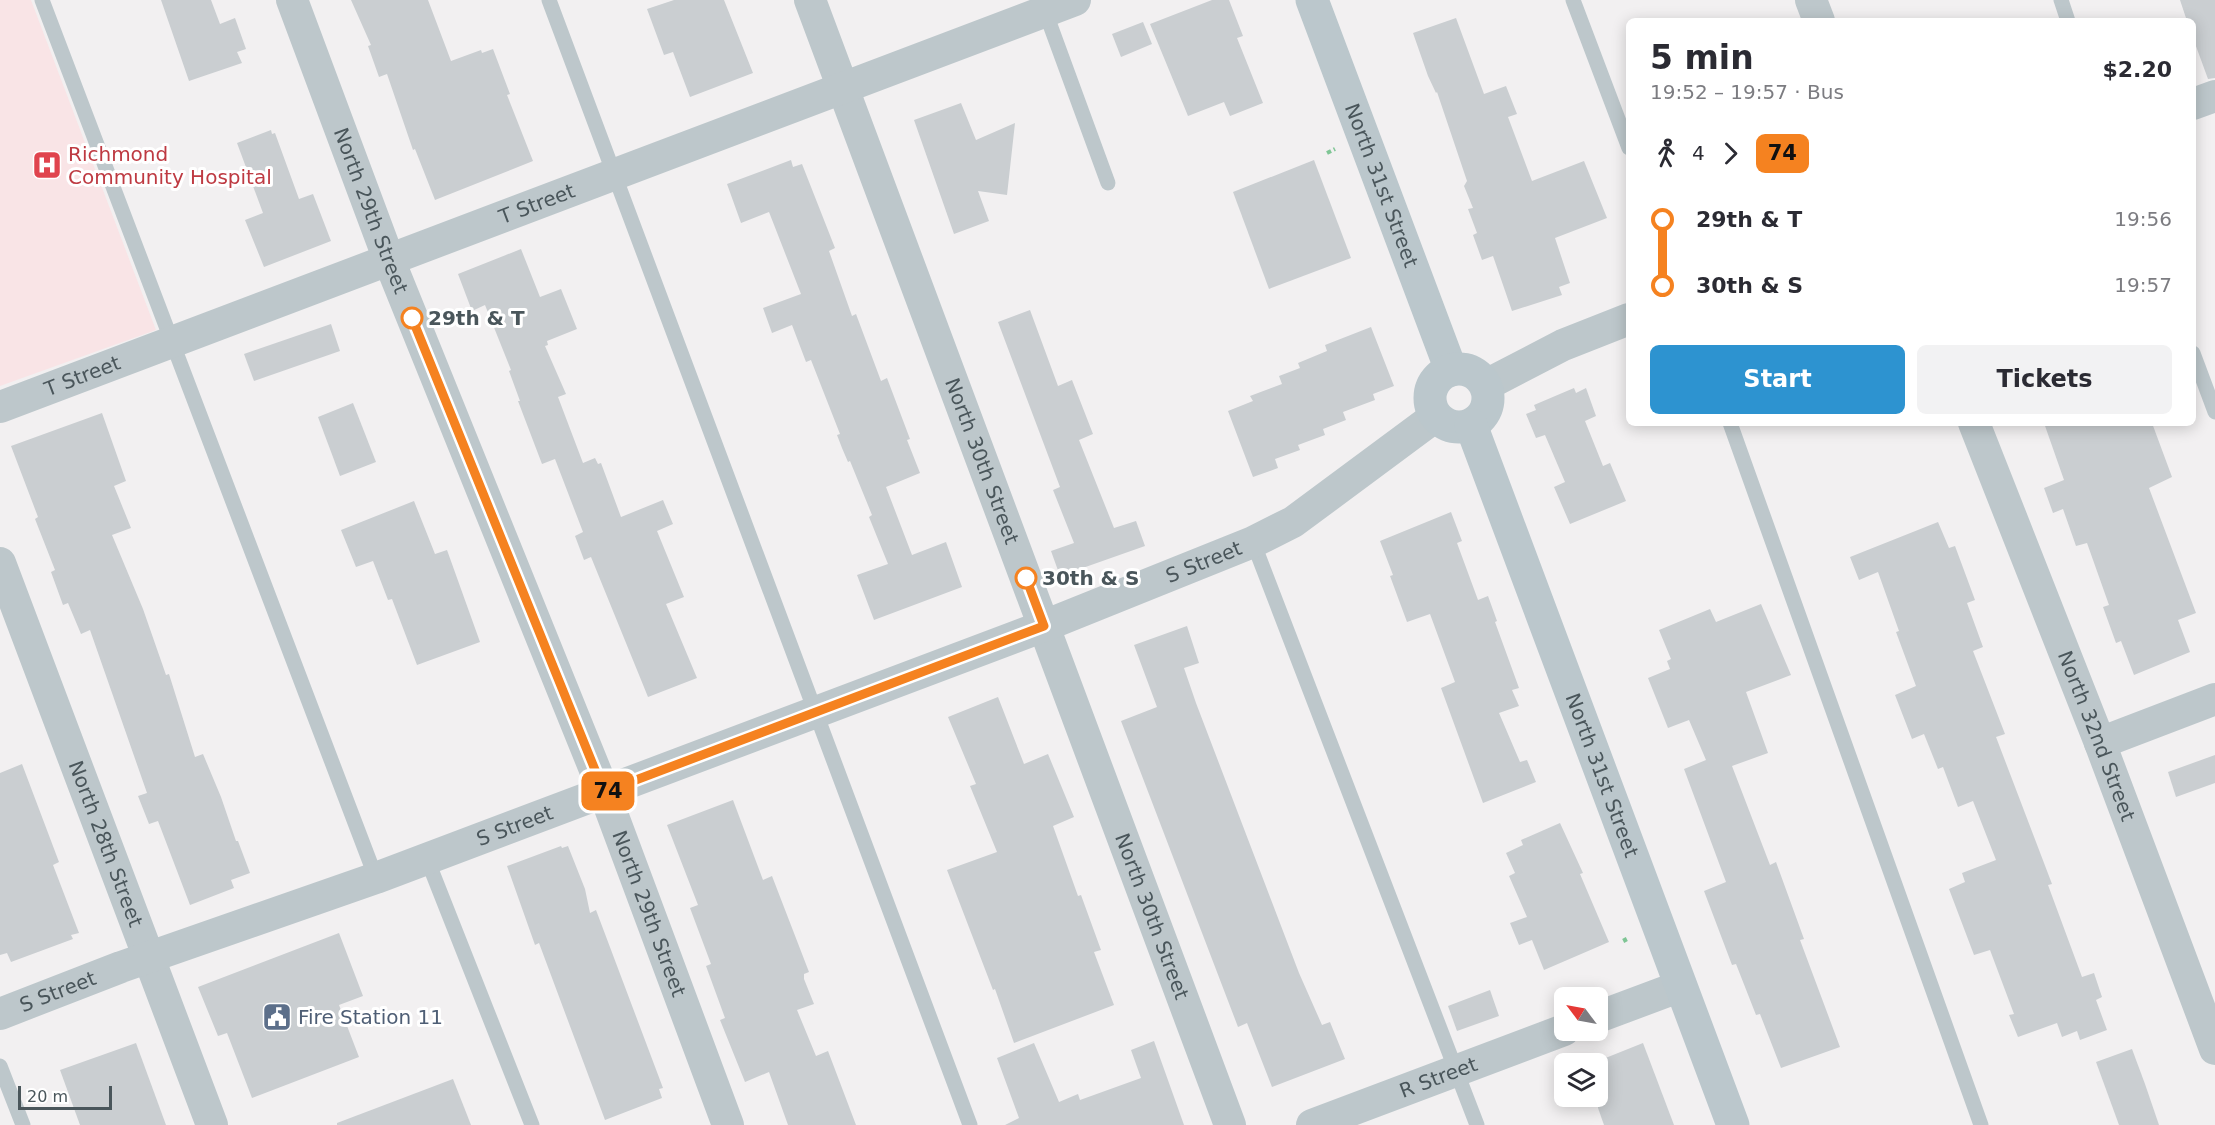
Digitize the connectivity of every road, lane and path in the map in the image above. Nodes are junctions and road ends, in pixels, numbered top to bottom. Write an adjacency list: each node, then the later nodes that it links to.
1 (42, 0): 20 (lane)
2 (292, 0): 18 (street, North 29th Street)
3 (549, 0): 16 (lane)
4 (810, 0): 12 (street, North 30th Street)
5 (1312, 0): 22 (street, North 31st Street)
6 (1574, 0): 15 (lane)
7 (1811, 0): 10 (street)
8 (2061, 0): 11 (lane)
9 (1058, 4): 12 (street, T Street); 17 (lane)
10 (1818, 18)
11 (2067, 18)
12 (843, 88): 16 (street, T Street); 32 (street, North 30th Street)
13 (2215, 96): 14 (street)
14 (2196, 103)
15 (1626, 140)
16 (614, 174): 18 (street, T Street); 34 (lane)
17 (1108, 183)
18 (389, 260): 20 (street, T Street); 36 (street, North 29th Street)
19 (1626, 320): 23 (street)
20 (172, 342): 24 (street, T Street); 38 (lane)
21 (2196, 361): 25 (lane)
22 (1451, 370): 23 (street); 26 (street)
23 (1486, 385): 27 (street)
24 (0, 407)
25 (2215, 412)
26 (1436, 416): 27 (street); 30 (street, S Street)
27 (1471, 425): 40 (street, North 31st Street)
28 (1731, 426): 56 (lane)
29 (1975, 426): 35 (street, North 32nd Street)
30 (1253, 542): 32 (street, S Street); 46 (lane)
31 (0, 563): 39 (street, North 28th Street)
32 (1044, 626): 34 (street, S Street); 52 (street, North 30th Street)
33 (2215, 699): 35 (street)
34 (815, 712): 36 (street, S Street); 51 (lane)
35 (2100, 742): 44 (street, North 32nd Street)
36 (604, 792): 37 (street, S Street); 50 (street, North 29th Street)
37 (427, 859): 38 (street, S Street); 49 (lane)
38 (376, 879): 39 (street, S Street)
39 (148, 957): 42 (street, S Street); 48 (street, North 28th Street)
40 (1681, 986): 41 (street); 55 (street, North 31st Street)
41 (1608, 1013)
42 (0, 1014)
43 (1554, 1034): 46 (street, R Street)
44 (2215, 1049)
45 (0, 1066): 47 (lane)
46 (1456, 1070): 53 (street, R Street); 54 (lane)
47 (23, 1125)
48 (212, 1125)
49 (532, 1125)
50 (728, 1125)
51 (970, 1125)
52 (1230, 1125)
53 (1312, 1125)
54 (1477, 1125)
55 (1733, 1125)
56 (1981, 1125)

